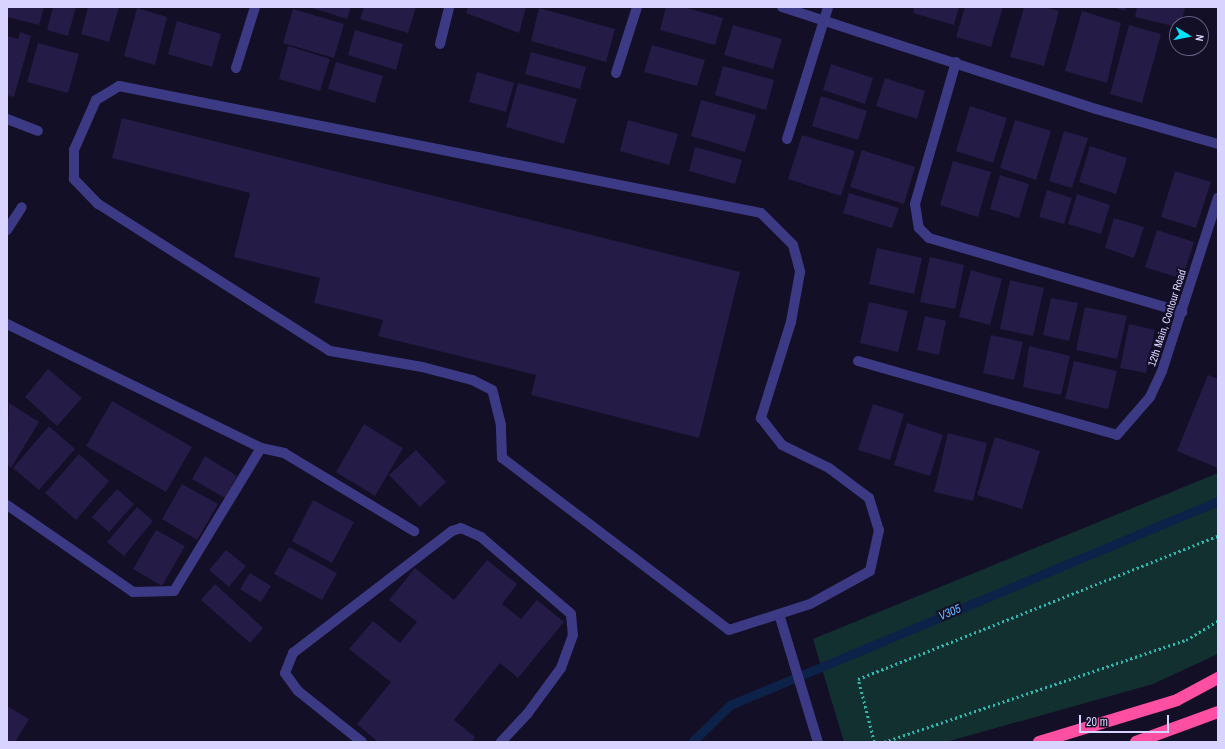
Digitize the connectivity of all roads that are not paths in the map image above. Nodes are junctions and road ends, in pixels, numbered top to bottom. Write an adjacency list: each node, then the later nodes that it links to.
1 (253, 7): 9 (street)
2 (449, 7): 7 (street)
3 (637, 7): 10 (street)
4 (782, 7): 6 (street)
5 (828, 7): 6 (street)
6 (824, 20): 8 (street); 13 (street)
7 (440, 44)
8 (956, 62): 14 (street); 18 (street)
9 (236, 68)
10 (616, 74)
11 (7, 119): 12 (street)
12 (38, 131)
13 (787, 139)
14 (1218, 144)
15 (1218, 198): 18 (street, 12th Main, Contour Road)
16 (22, 207): 17 (street)
17 (7, 230)
18 (1182, 312): 20 (street, 12th Main, Contour Road)
19 (7, 324): 21 (street)
20 (858, 361)
21 (262, 448): 22 (street); 23 (street)
22 (7, 505)
23 (414, 531)
24 (778, 614): 24 (street); 29 (street)
25 (1218, 678): 30 (highway)
26 (1218, 712): 31 (highway)
27 (362, 742): 28 (street)
28 (501, 742)
29 (818, 742)
30 (1039, 742)
31 (1136, 742)

